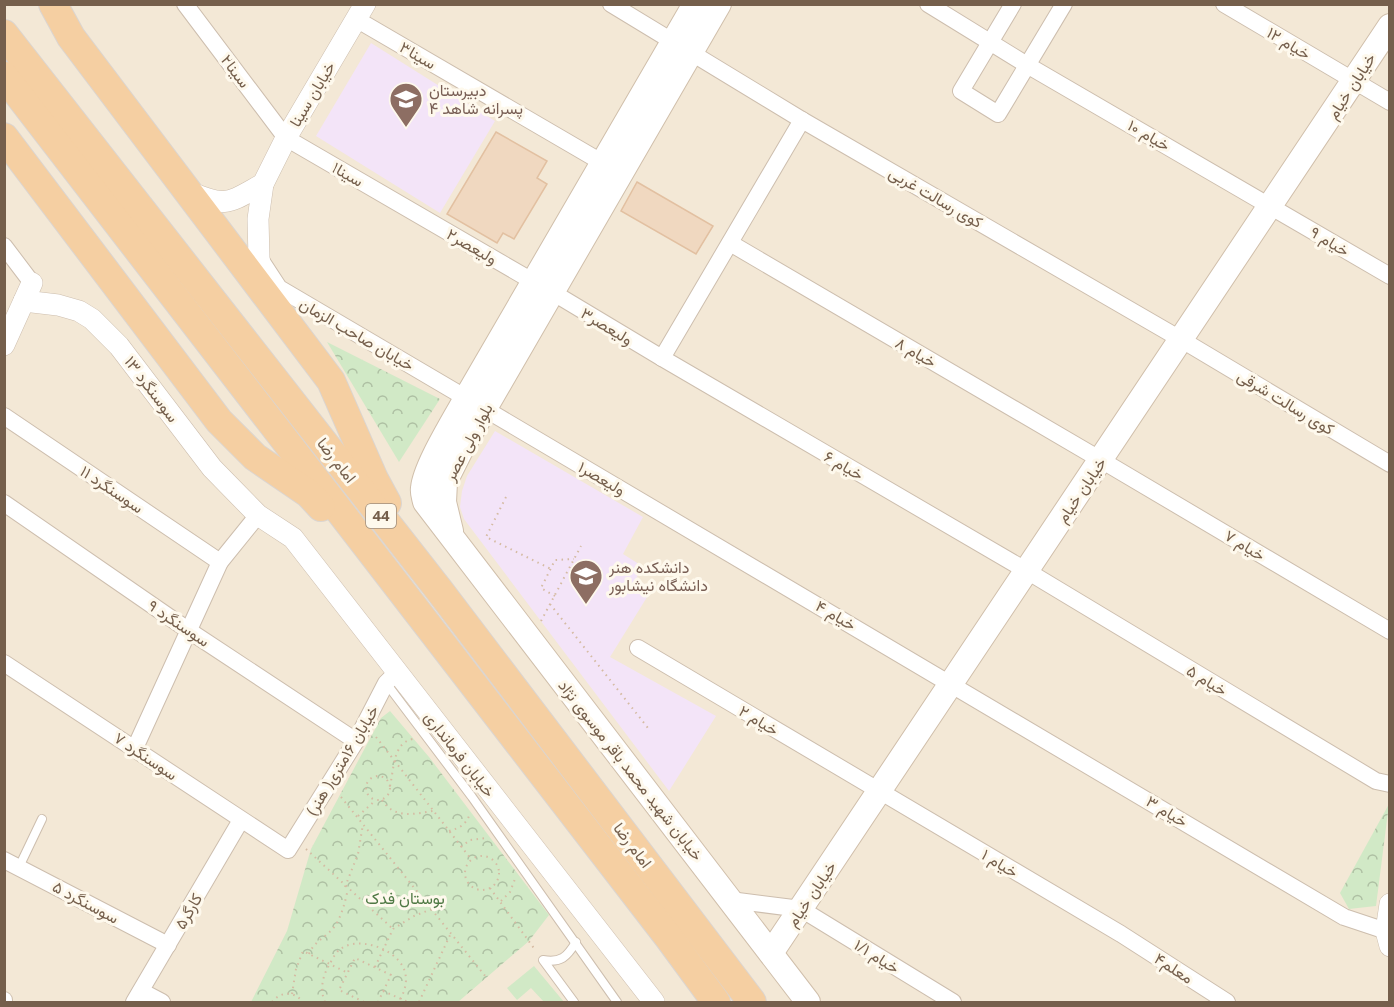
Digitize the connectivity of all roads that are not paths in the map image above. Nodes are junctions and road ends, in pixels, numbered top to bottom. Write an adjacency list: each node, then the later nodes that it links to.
1 (53, 4): 24 (highway)
2 (185, 4): 21 (street, سینا۲)
3 (611, 4): 14 (street, کوی رسالت غربی)
4 (695, 4): 14 (main road, بلوار ولی عصر)
5 (719, 4): 14 (main road, بلوار ولی عصر)
6 (928, 4): 13 (street, خیام ۱۰)
7 (1013, 4): 13 (street)
8 (1064, 4): 15 (street)
9 (1224, 4): 17 (street, خیام ۱۲)
10 (360, 12): 21 (street, خیابان سینا); 22 (street, سینا۳)
11 (1389, 26): 17 (main road, خیابان خیام)
12 (4, 34): 48 (highway, امام رضا / 44)
13 (990, 43): 15 (street, خیام ۱۰); 15 (street)
14 (683, 47): 19 (street, کوی رسالت غربی); 22 (main road, بلوار ولی عصر); 32 (main road, بلوار ولی عصر)
15 (1027, 65): 25 (street, خیام ۱۰)
16 (4, 76): 49 (highway, امام رضا / 44)
17 (1354, 81): 18 (street, خیام ۱۲); 25 (main road, خیابان خیام)
18 (1389, 102)
19 (802, 120): 27 (street); 35 (street, کوی رسالت غربی)
20 (4, 137): 49 (highway)
21 (286, 138): 23 (street, خیابان سینا); 26 (street, سینا۱)
22 (603, 163): 32 (main road, بلوار ولی عصر)
23 (263, 184): 24 (street); 29 (street, خیابان سینا)
24 (186, 190): 34 (highway)
25 (1271, 206): 31 (street, خیام ۹); 35 (main road, خیابان خیام)
26 (410, 210): 32 (street, ولیعصر۲)
27 (730, 243): 37 (street); 40 (street, خیام ۸)
28 (4, 246): 33 (street)
29 (259, 258): 34 (street, خیابان سینا); 38 (street, خیابان صاحب الزمان)
30 (4, 267): 33 (street)
31 (1389, 276)
32 (543, 287): 37 (street, ولیعصر۳); 38 (main road, بلوار ولی عصر)
33 (28, 292): 36 (street); 43 (street, سوسنگرد ۱۳)
34 (265, 295): 48 (highway)
35 (1182, 340): 40 (main road, خیابان خیام); 41 (street, کوی رسالت شرقی)
36 (4, 345)
37 (662, 358): 47 (street, خیام ۶)
38 (475, 403): 44 (main road, بلوار ولی عصر); 45 (street, ولیعصر۱)
39 (4, 416): 46 (street, سوسنگرد ۱۱)
40 (1101, 460): 47 (main road, خیابان خیام); 51 (street, خیام ۷)
41 (1389, 464)
42 (4, 503): 50 (street, سوسنگرد ۹)
43 (258, 515): 46 (street); 54 (street, خیابان فرمانداری)
44 (453, 539): 64 (main road, خیابان شهید محمد باقر موسوی نژاد)
45 (719, 547): 55 (street, خیام ۴)
46 (220, 562): 50 (street)
47 (1027, 571): 55 (main road, خیابان خیام); 58 (street, خیام ۵)
48 (439, 590): 80 (highway, امام رضا / 44)
49 (416, 610): 68 (highway, امام رضا / 44)
50 (188, 630): 56 (street, سوسنگرد ۹); 57 (street)
51 (1389, 631)
52 (638, 648): 59 (street, خیام ۲)
53 (4, 663): 57 (street, سوسنگرد ۷)
54 (392, 677): 56 (street, خیابان ۱۶متری( هنر)); 70 (lane); 77 (street, خیابان فرمانداری)
55 (952, 683): 59 (main road, خیابان خیام); 69 (street, خیام ۳)
56 (356, 741): 62 (street, خیابان ۱۶متری( هنر))
57 (135, 748): 61 (street, سوسنگرد ۷)
58 (1389, 784)
59 (880, 792): 66 (main road, خیابان خیام); 67 (street, خیام ۱)
60 (42, 819): 63 (lane)
61 (241, 820): 62 (street, سوسنگرد ۷); 71 (street, کارگر۵)
62 (291, 844)
63 (12, 864): 71 (street, سوسنگرد ۵)
64 (730, 900): 66 (street); 72 (main road, خیابان شهید محمد باقر موسوی نژاد)
65 (1389, 904): 69 (street)
66 (801, 909): 72 (main road, خیابان خیام); 82 (street, خیام ۱/۱)
67 (1121, 934): 83 (street, معلم۴)
68 (669, 938): 78 (highway); 79 (highway, امام رضا / 44)
69 (1388, 938)
70 (576, 942): 75 (lane); 76 (lane)
71 (168, 945): 73 (street, کارگر۵)
72 (771, 953): 81 (main road, خیابان شهید محمد باقر موسوی نژاد)
73 (138, 997): 74 (street)
74 (162, 1002)
75 (574, 1002)
76 (617, 1002)
77 (654, 1002)
78 (694, 1002)
79 (716, 1002)
80 (752, 1002)
81 (808, 1002)
82 (953, 1002)
83 (1227, 1002)

